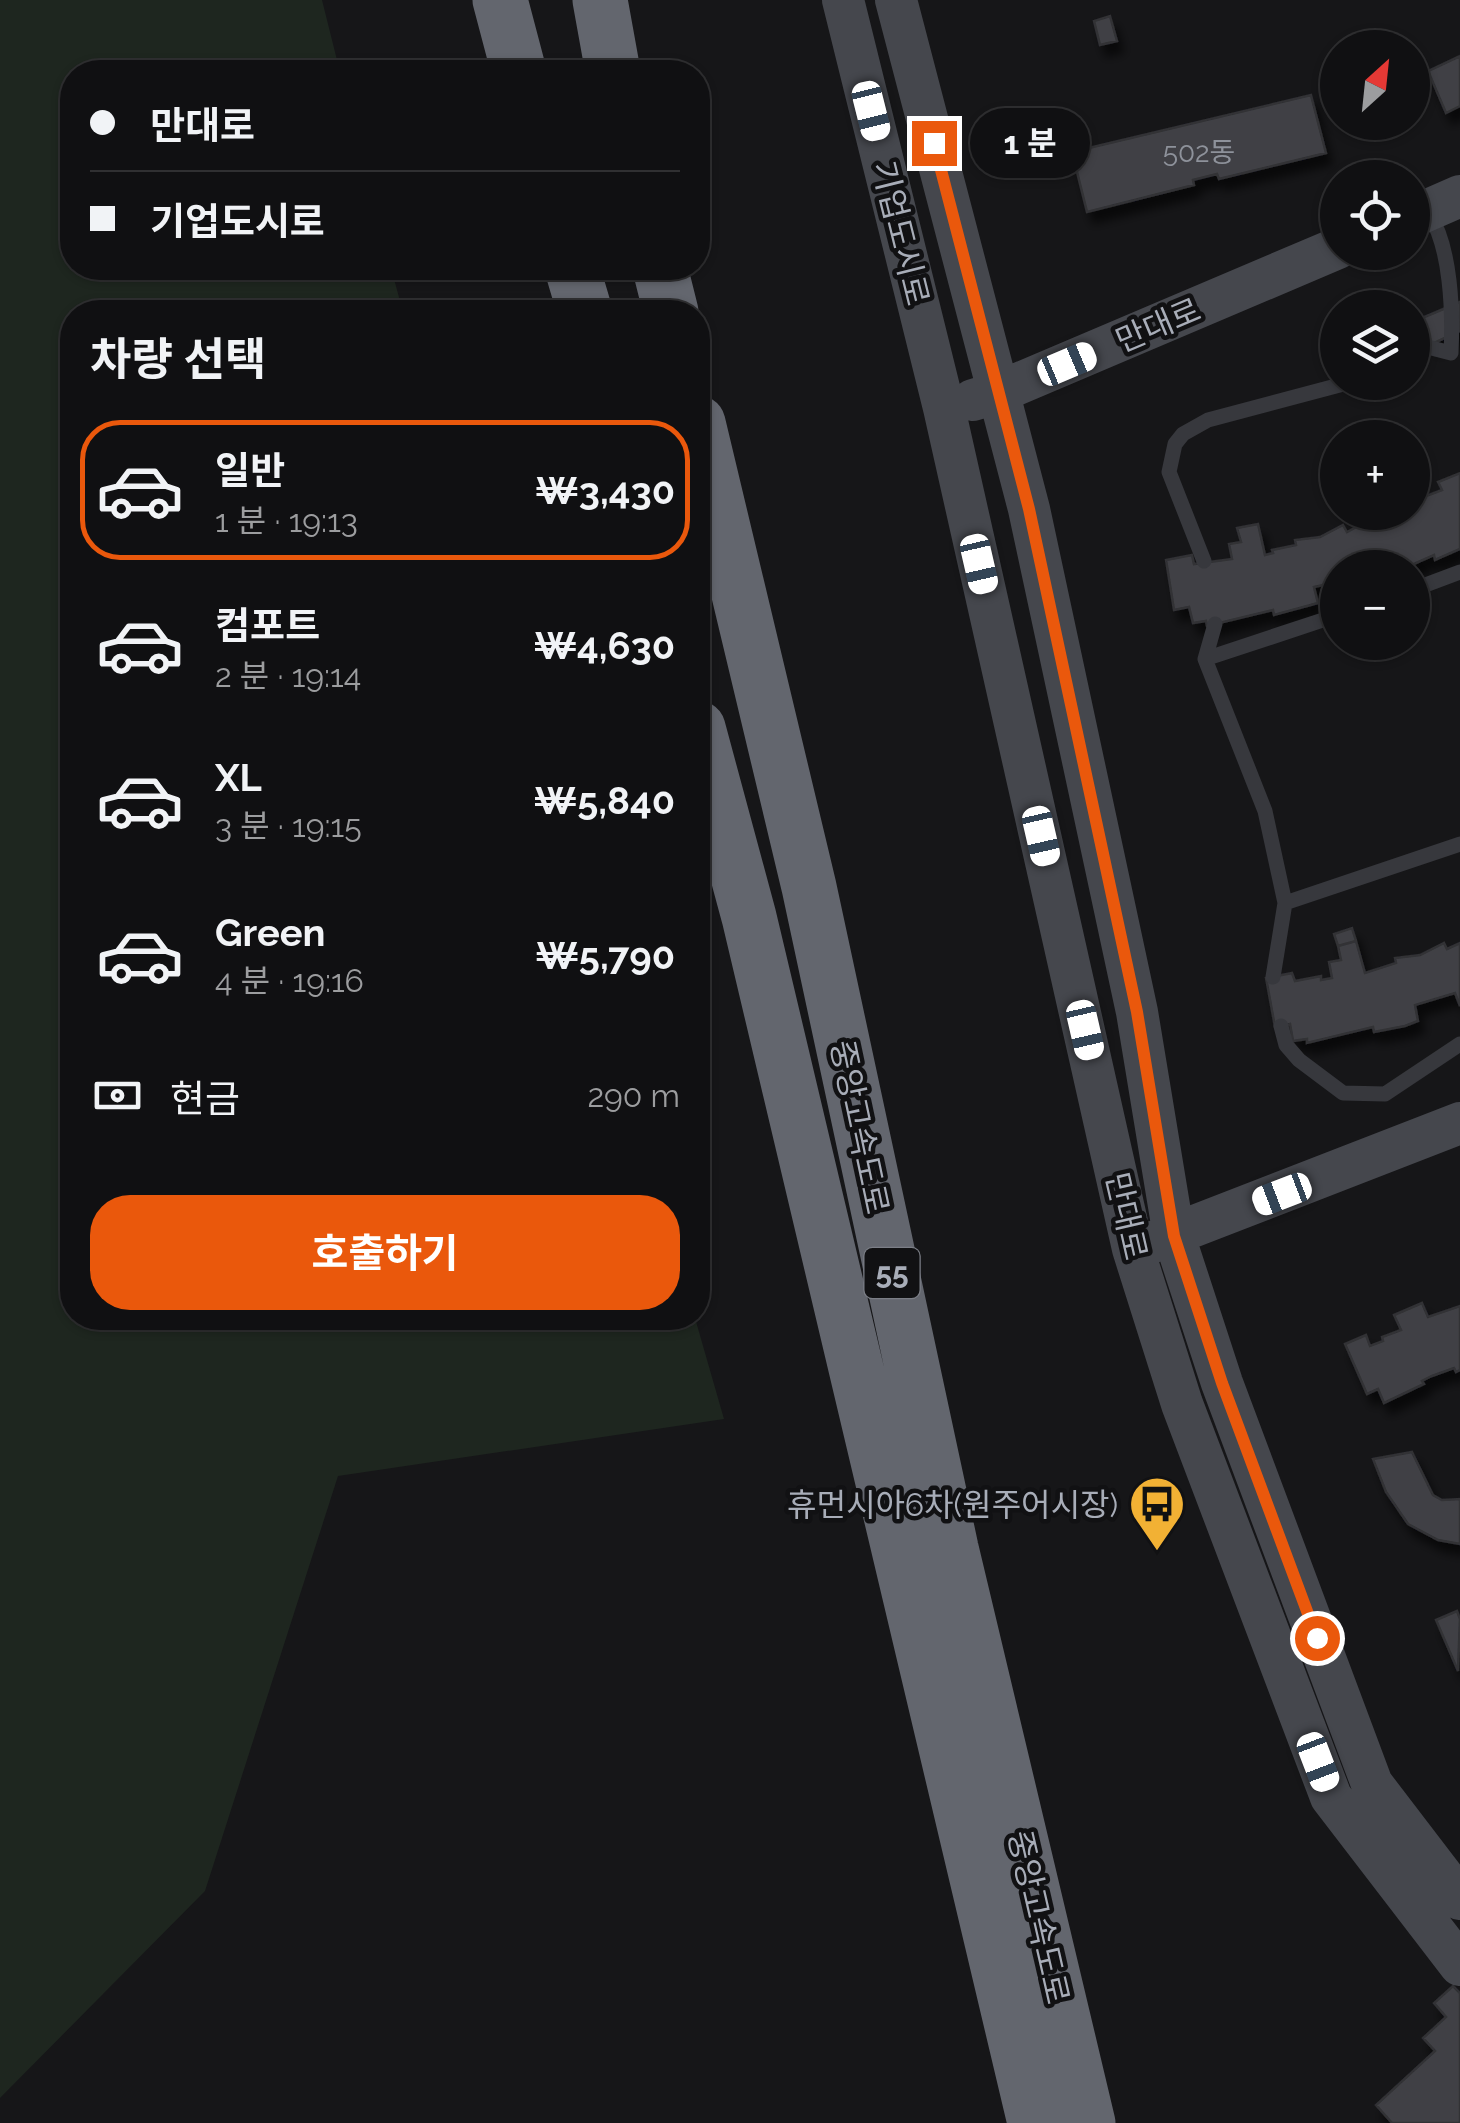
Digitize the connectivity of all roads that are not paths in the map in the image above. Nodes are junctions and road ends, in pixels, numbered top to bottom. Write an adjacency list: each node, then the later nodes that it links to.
1 (500, 0): 5 (highway)
2 (600, 0): 6 (highway)
3 (843, 0): 12 (street, 기업도시로)
4 (896, 0): 11 (street, 기업도시로)
5 (516, 60)
6 (612, 60)
7 (1433, 208): 9 (lane)
8 (1320, 256): 11 (street, 만대로)
9 (1430, 347)
10 (1320, 390): 14 (lane)
11 (999, 392): 12 (street); 27 (street, 만대로)
12 (944, 408): 28 (street, 만대로)
13 (710, 473): 32 (highway, 중앙고속도로 / 55)
14 (1204, 562)
15 (1460, 572): 16 (lane)
16 (1430, 583)
17 (1320, 621): 19 (lane)
18 (1215, 624): 19 (lane)
19 (1206, 659): 22 (lane)
20 (710, 773): 31 (highway, 중앙고속도로 / 55)
21 (1460, 844): 22 (lane)
22 (1285, 903): 23 (lane)
23 (1272, 976)
24 (1281, 1026): 25 (lane)
25 (1460, 1044)
26 (1460, 1123): 27 (street, 만대로)
27 (1174, 1236): 28 (street); 29 (street, 만대로)
28 (1134, 1250): 30 (street, 만대로)
29 (1460, 1899)
30 (1460, 1965)
31 (1034, 2123)
32 (1088, 2123)

